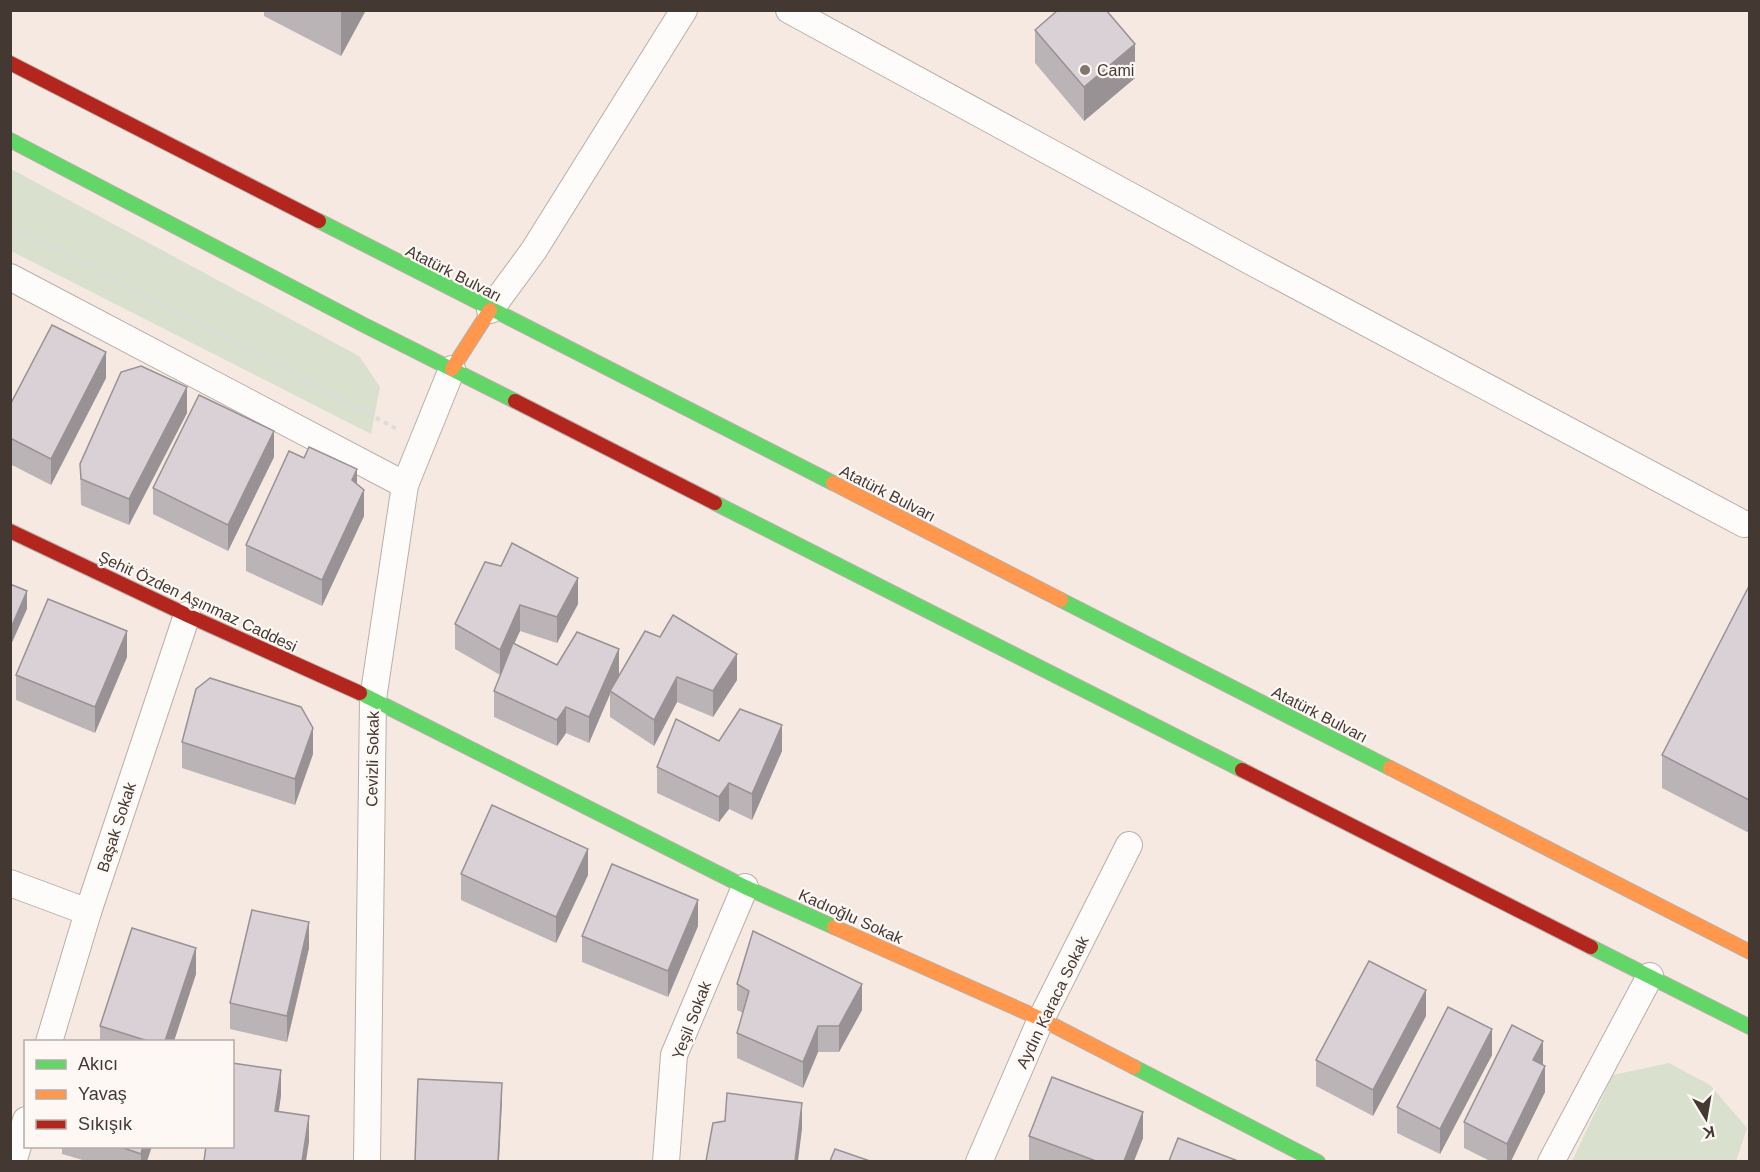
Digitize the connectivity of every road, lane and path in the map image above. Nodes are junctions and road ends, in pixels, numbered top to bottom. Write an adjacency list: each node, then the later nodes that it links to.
1 (684, 10): 7 (street)
2 (789, 10): 11 (street)
3 (10, 63): 7 (main road, Atatürk Bulvarı)
4 (10, 140): 8 (main road)
5 (10, 224): 9 (path)
6 (10, 277): 10 (street)
7 (490, 310): 8 (main road); 19 (main road, Atatürk Bulvarı)
8 (452, 369): 9 (street, Cevizli Sokak); 20 (main road)
9 (422, 442): 10 (street, Cevizli Sokak)
10 (405, 485): 14 (street, Cevizli Sokak)
11 (1744, 524)
12 (10, 531): 13 (main road, Şehit Özden Aşınmaz Caddesi)
13 (187, 615): 14 (main road, Şehit Özden Aşınmaz Caddesi); 18 (street, Başak Sokak)
14 (373, 699): 17 (main road, Kadıoğlu Sokak); 26 (street, Cevizli Sokak)
15 (1129, 845): 21 (street, Aydın Karaca Sokak)
16 (10, 883): 18 (street)
17 (745, 887): 21 (main road, Kadıoğlu Sokak); 27 (street, Yeşil Sokak)
18 (88, 912): 23 (street, Başak Sokak)
19 (1749, 952)
20 (1650, 976): 22 (main road); 30 (street)
21 (1041, 1019): 28 (street, Aydın Karaca Sokak); 29 (main road, Kadıoğlu Sokak)
22 (1749, 1027)
23 (49, 1040)
24 (24, 1126): 25 (street)
25 (13, 1161)
26 (367, 1161)
27 (666, 1161)
28 (979, 1161)
29 (1318, 1161)
30 (1551, 1161)

